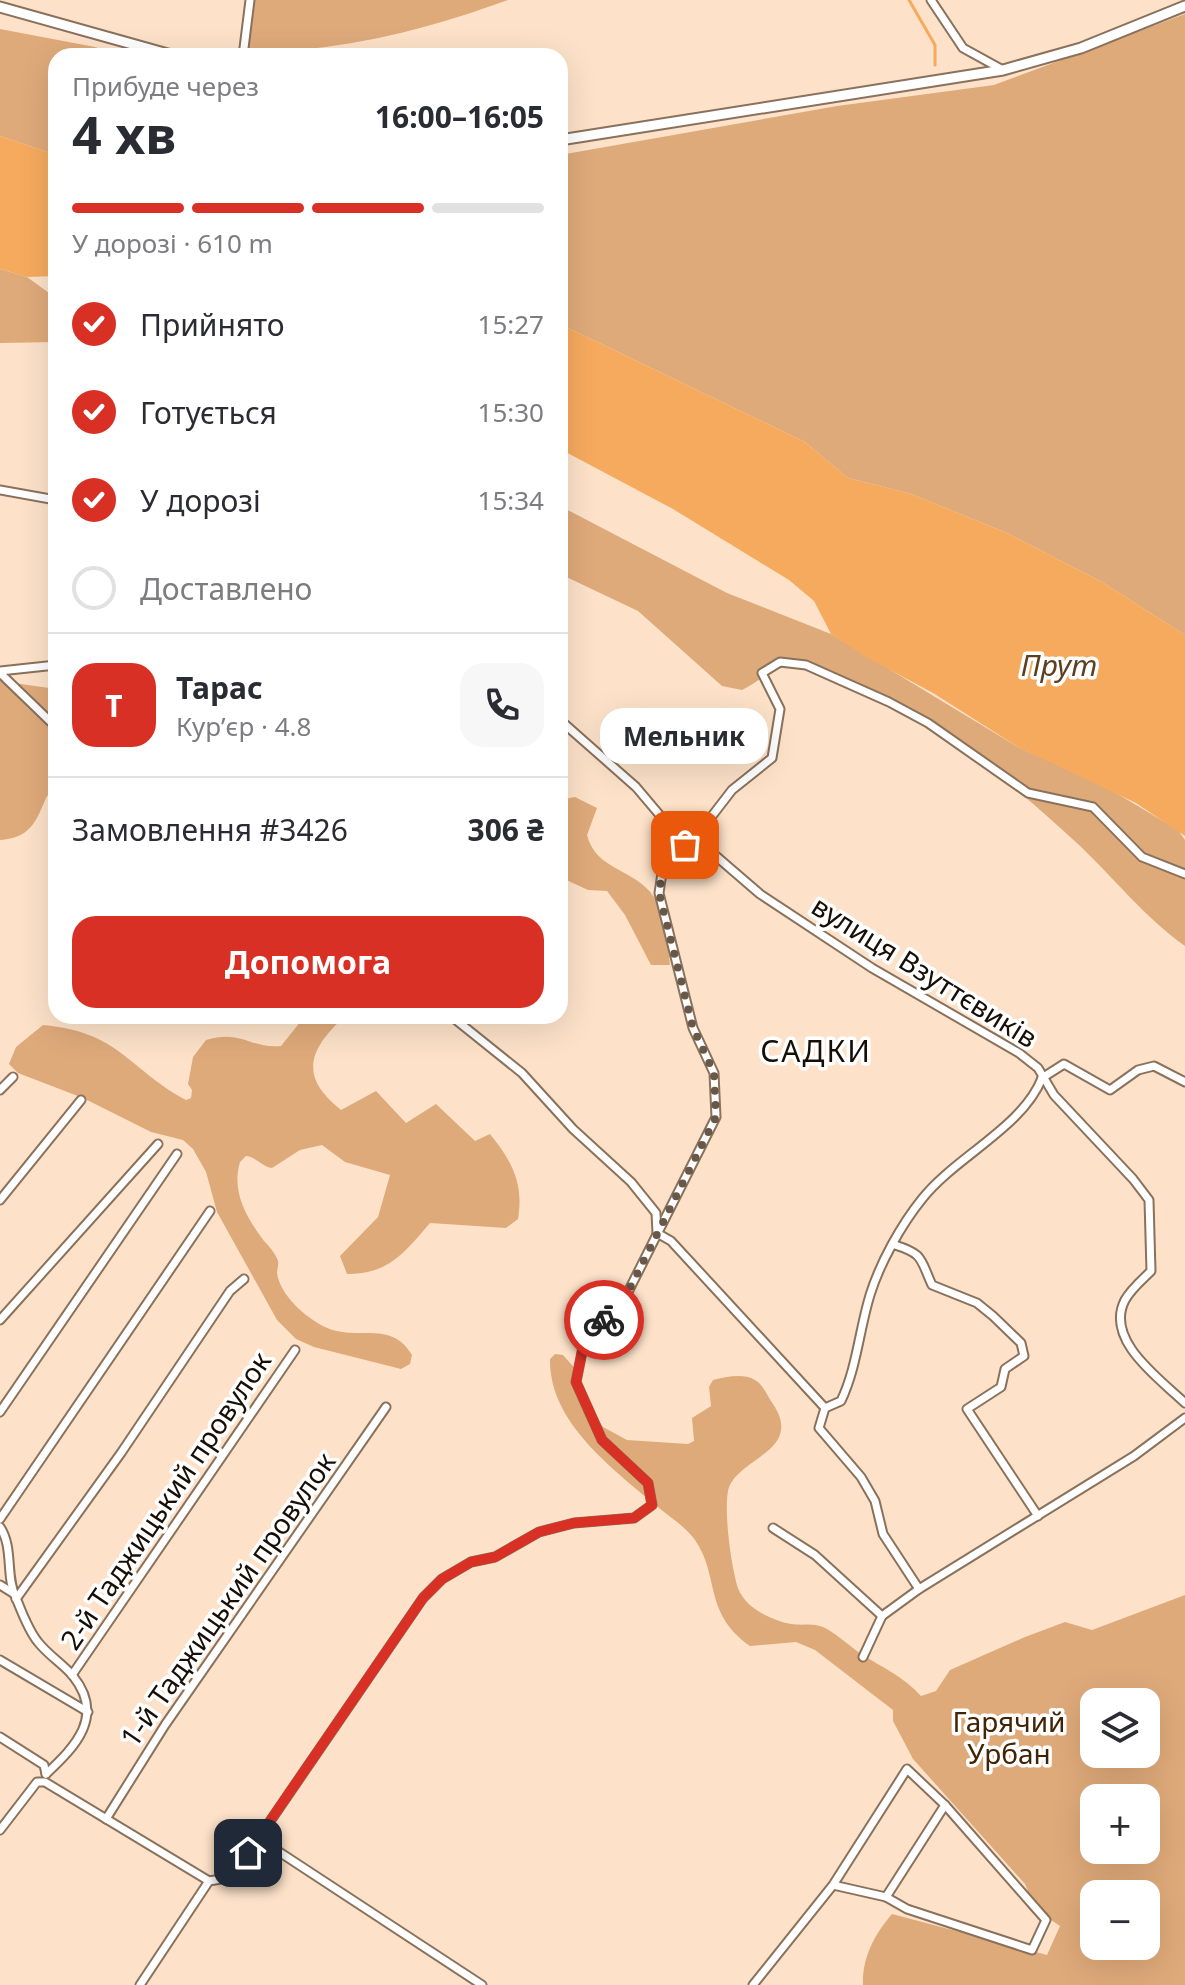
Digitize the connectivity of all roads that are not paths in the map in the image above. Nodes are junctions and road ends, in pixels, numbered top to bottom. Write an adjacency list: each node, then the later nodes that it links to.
1 (250, 0): 6 (street)
2 (931, 0): 7 (street)
3 (1185, 6): 7 (street)
4 (0, 7): 5 (street)
5 (144, 48)
6 (244, 48)
7 (1003, 70): 8 (street)
8 (568, 139)
9 (0, 490): 10 (street)
10 (48, 499)
11 (48, 666): 12 (street)
12 (0, 672): 13 (street)
13 (48, 719)
14 (568, 727): 16 (street)
15 (695, 838): 16 (street); 17 (street); 20 (street, вулиця Взуттєвиків)
16 (685, 845): 28 (street)
17 (1185, 874)
18 (461, 1024): 28 (street)
19 (13, 1077): 22 (street)
20 (1042, 1078): 21 (street); 29 (street, вулиця Взуттєвиків); 33 (street)
21 (1185, 1082)
22 (0, 1090)
23 (81, 1100): 26 (street)
24 (158, 1144): 31 (street)
25 (177, 1154): 36 (street)
26 (0, 1200)
27 (210, 1211): 39 (street)
28 (657, 1233): 35 (street); 56 (street)
29 (895, 1245): 35 (street, вулиця Взуттєвиків); 38 (street)
30 (244, 1279): 44 (street)
31 (0, 1320)
32 (295, 1350): 48 (street, 2-й Таджицький провулок)
33 (1185, 1403)
34 (386, 1407): 54 (street, 1-й Таджицький провулок)
35 (825, 1408): 43 (street)
36 (0, 1412)
37 (1185, 1418): 38 (street)
38 (1038, 1516): 43 (street)
39 (0, 1519)
40 (0, 1527): 44 (street)
41 (773, 1528): 45 (street)
42 (0, 1585): 44 (street)
43 (919, 1589): 45 (street)
44 (14, 1596): 48 (street)
45 (882, 1616): 46 (street)
46 (863, 1657)
47 (0, 1660): 49 (street)
48 (72, 1675): 49 (street)
49 (88, 1712): 51 (street)
50 (0, 1737): 51 (street)
51 (46, 1774): 52 (street)
52 (53, 1786): 54 (street); 55 (street)
53 (945, 1805): 58 (street); 59 (street); 59 (street)
54 (106, 1819): 57 (street)
55 (0, 1830)
56 (258, 1838): 57 (street); 61 (street)
57 (209, 1881): 60 (street)
58 (833, 1885): 59 (street); 62 (street)
59 (886, 1897)
60 (140, 1985)
61 (482, 1985)
62 (753, 1985)

